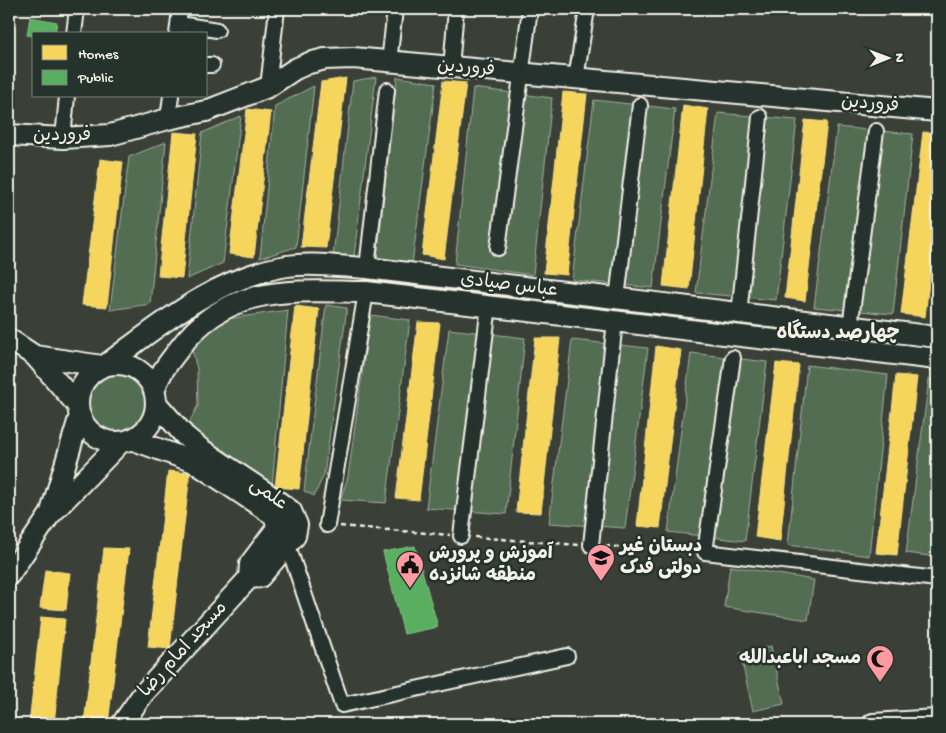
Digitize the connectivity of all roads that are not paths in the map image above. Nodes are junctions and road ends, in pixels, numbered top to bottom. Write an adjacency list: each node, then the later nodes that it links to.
1 (77, 9): 10 (street)
2 (180, 9): 8 (street)
3 (277, 9): 15 (street)
4 (395, 9): 11 (street)
5 (456, 9): 12 (street)
6 (530, 9): 13 (street)
7 (587, 9): 14 (street)
8 (178, 29): 9 (street)
9 (217, 30)
10 (74, 32)
11 (389, 62): 12 (street, فروردین); 15 (street, فروردین)
12 (451, 68): 13 (street, فروردین)
13 (522, 74): 14 (street, فروردین); 26 (street)
14 (576, 79): 20 (street, فروردین)
15 (268, 87): 22 (street, فروردین)
16 (387, 90): 27 (street)
17 (67, 98): 25 (street)
18 (171, 98): 22 (street)
19 (640, 105): 29 (street)
20 (937, 111)
21 (760, 117): 31 (street)
22 (168, 120): 25 (street, فروردین)
23 (876, 130): 33 (street)
24 (9, 135): 25 (street, فروردین)
25 (63, 138)
26 (498, 248)
27 (367, 268): 29 (street, عباس صیادی); 39 (street, عباس صیادی)
28 (366, 292): 30 (street, عباس صیادی); 40 (street, عباس صیادی); 44 (street)
29 (616, 299): 31 (street, عباس صیادی)
30 (489, 305): 32 (street, عباس صیادی); 45 (street)
31 (739, 314): 33 (street, عباس صیادی)
32 (615, 321): 38 (street, عباس صیادی); 47 (street)
33 (850, 327): 34 (street, عباس صیادی)
34 (937, 337)
35 (9, 339): 36 (street)
36 (35, 356): 39 (street); 41 (street)
37 (732, 358): 50 (street)
38 (937, 358)
39 (105, 365): 40 (street); 41 (street)
40 (155, 397): 42 (street); 46 (street, علمی)
41 (79, 411): 42 (street); 43 (street)
42 (126, 440): 43 (street); 46 (street, علمی)
43 (49, 516): 48 (street)
44 (327, 525)
45 (461, 536)
46 (287, 537): 49 (street, علمی); 51 (street)
47 (590, 545)
48 (9, 575)
49 (249, 578): 53 (street, مسجد امام رضا)
50 (937, 578)
51 (567, 656)
52 (937, 720): 54 (street)
53 (122, 724)
54 (873, 724)

